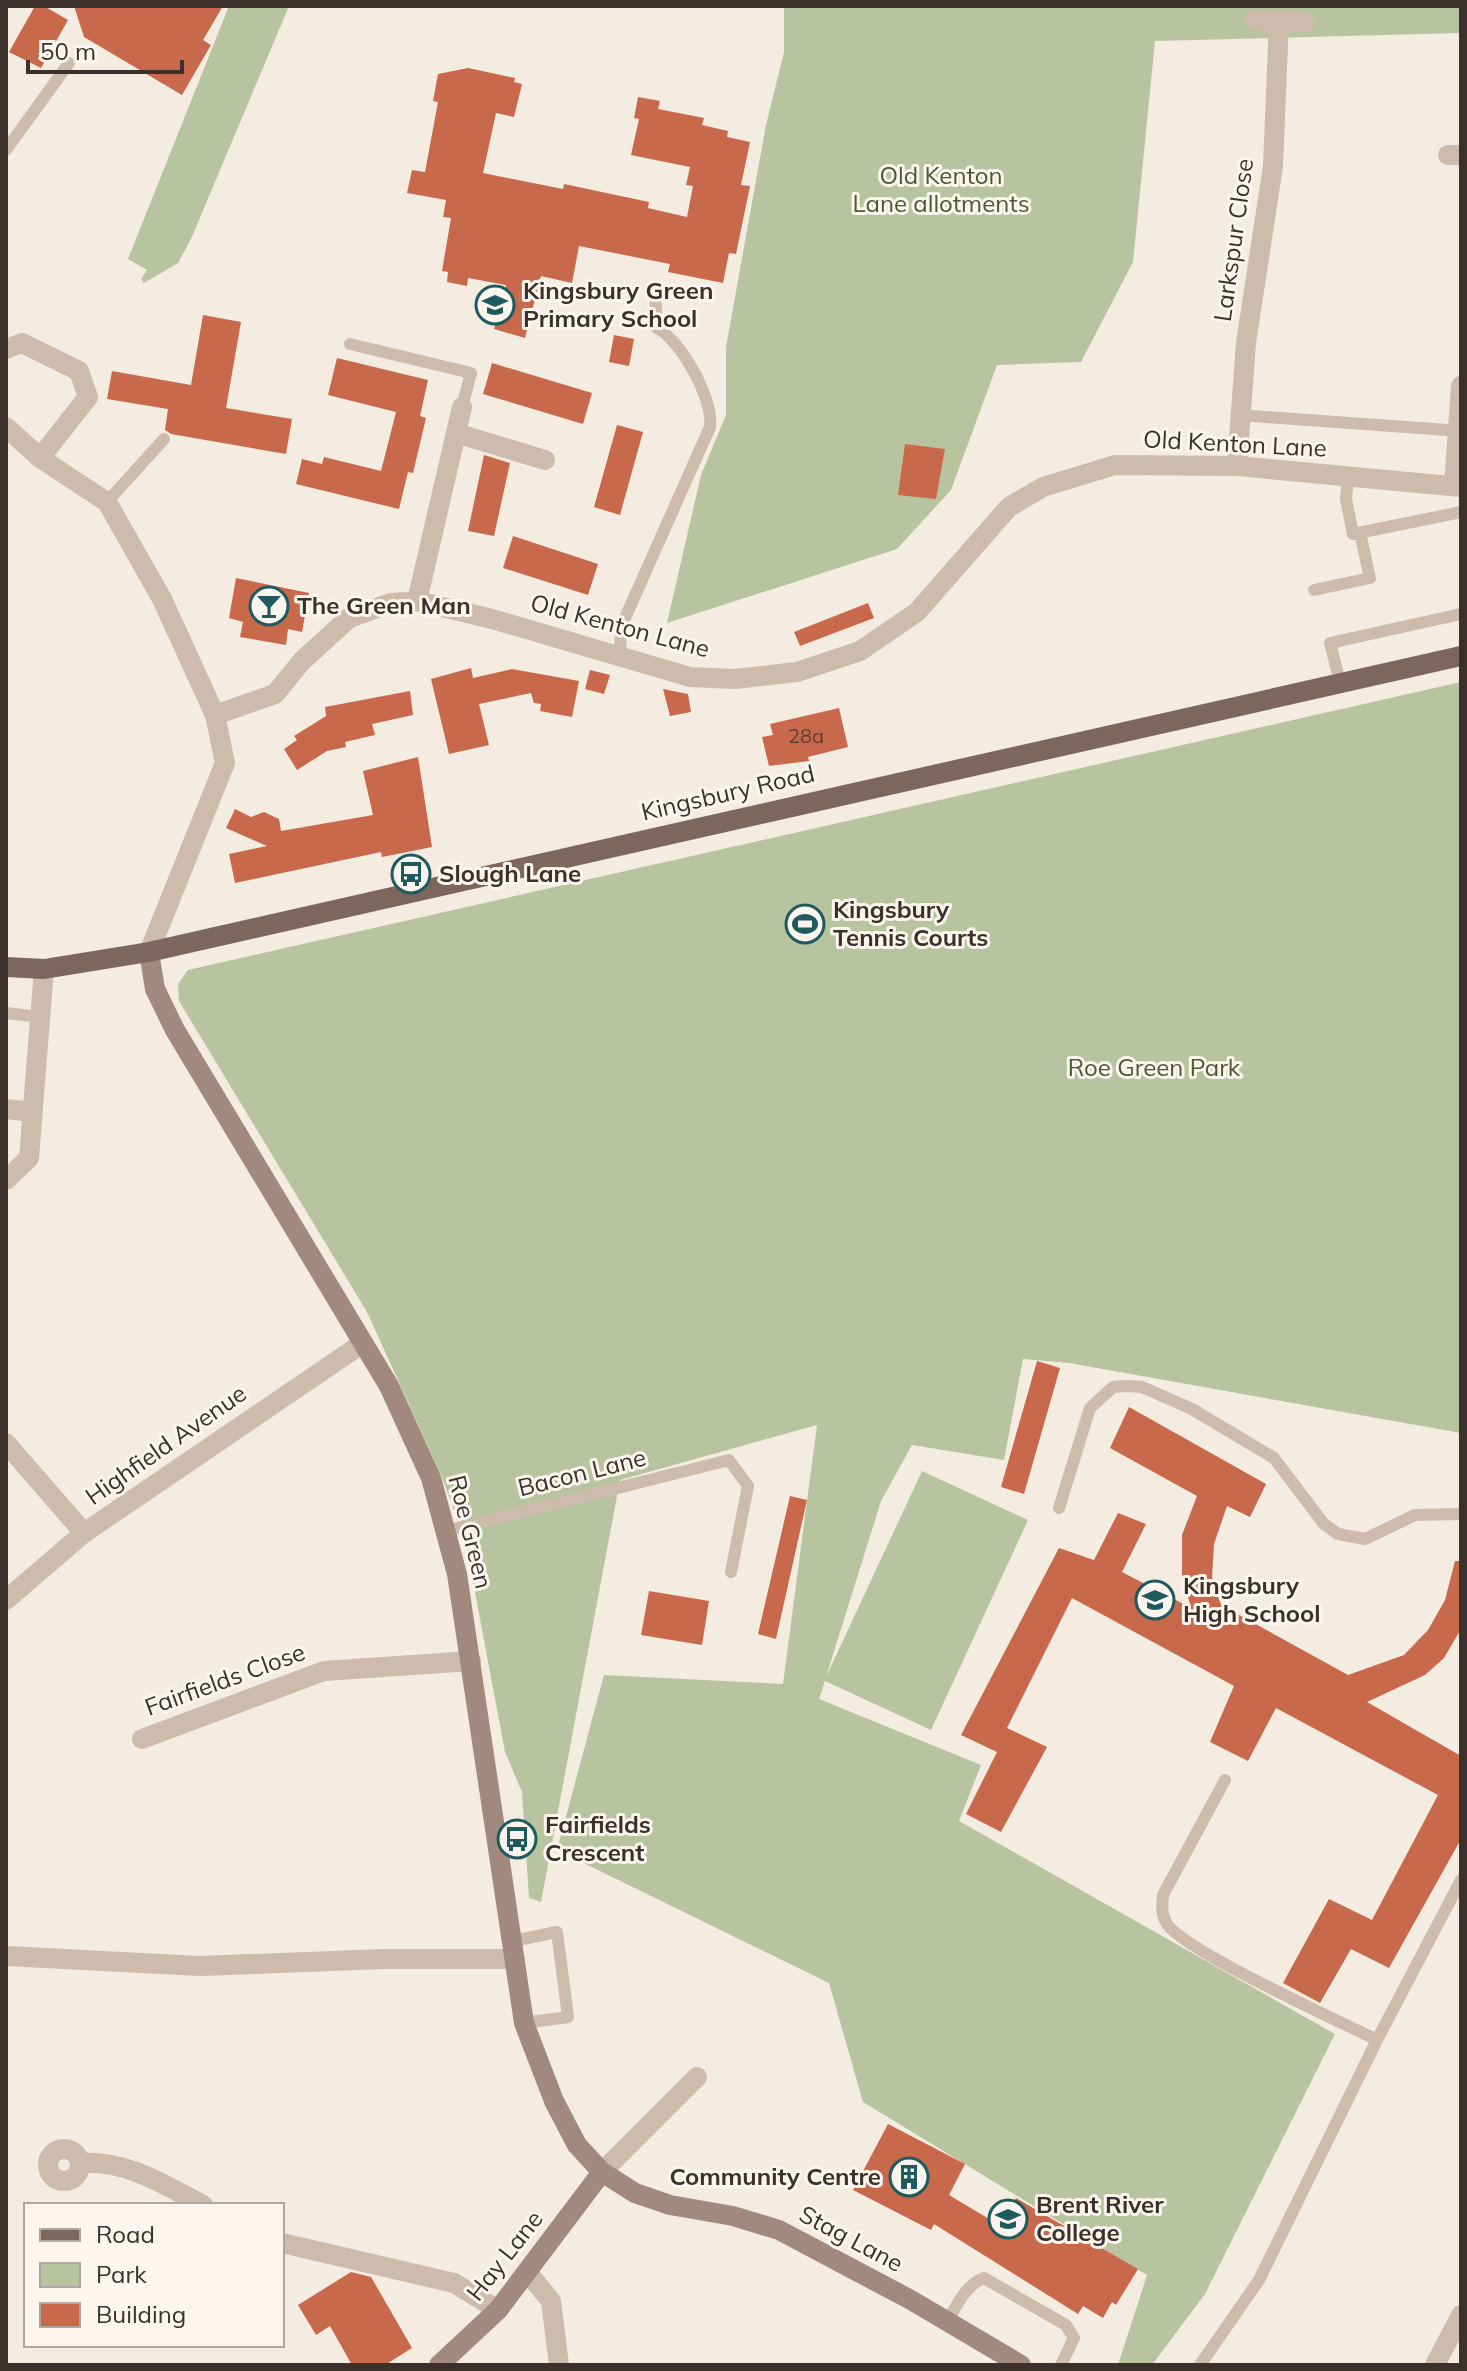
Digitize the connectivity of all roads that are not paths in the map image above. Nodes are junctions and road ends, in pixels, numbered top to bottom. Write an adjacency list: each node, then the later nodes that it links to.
1 (1255, 20): 2 (street)
2 (1279, 21): 3 (street); 11 (street, Larkspur Close)
3 (1305, 22)
4 (69, 63): 5 (lane)
5 (6, 150)
6 (655, 292): 28 (lane)
7 (350, 344): 10 (lane)
8 (6, 349): 16 (street)
9 (1461, 386): 13 (street)
10 (462, 407): 14 (street)
11 (1238, 415): 13 (lane); 18 (street, Larkspur Close)
12 (6, 427): 16 (street)
13 (1459, 430): 20 (street)
14 (456, 433): 17 (street); 25 (street)
15 (164, 439): 21 (lane)
16 (40, 458): 21 (street)
17 (545, 460)
18 (1237, 466): 19 (street, Old Kenton Lane); 28 (street, Old Kenton Lane)
19 (1348, 477): 20 (street, Old Kenton Lane); 23 (lane)
20 (1458, 486)
21 (107, 502): 30 (street)
22 (1461, 512): 23 (lane)
23 (1360, 533): 24 (lane)
24 (1314, 590)
25 (417, 601): 28 (street, Old Kenton Lane); 30 (street, Old Kenton Lane)
26 (1461, 614): 29 (lane)
27 (1461, 656): 29 (main road, Kingsbury Road)
28 (620, 658)
29 (1340, 682): 31 (main road, Kingsbury Road)
30 (215, 715): 31 (street)
31 (149, 952): 33 (main road, Kingsbury Road); 39 (street, Roe Green)
32 (6, 967): 33 (main road, Kingsbury Road)
33 (44, 969): 35 (street)
34 (6, 1013): 35 (lane)
35 (40, 1017): 37 (street)
36 (6, 1109): 37 (street)
37 (32, 1112): 38 (street)
38 (6, 1180)
39 (363, 1343): 43 (street, Roe Green); 44 (street, Highfield Avenue)
40 (6, 1443): 44 (street)
41 (1059, 1508): 42 (lane)
42 (1461, 1514)
43 (446, 1531): 45 (lane, Bacon Lane); 47 (street, Roe Green)
44 (84, 1533): 46 (street, Highfield Avenue)
45 (731, 1572)
46 (6, 1600)
47 (471, 1661): 48 (street, Fairfields Close); 51 (street, Roe Green)
48 (142, 1739)
49 (1225, 1780): 54 (lane)
50 (1461, 1880): 54 (lane)
51 (514, 1950): 52 (street); 53 (street, Roe Green); 53 (lane)
52 (6, 1956)
53 (524, 2023): 57 (street, Roe Green)
54 (1377, 2040): 68 (lane)
55 (697, 2077): 57 (street)
56 (80, 2163): 58 (street)
57 (602, 2172): 60 (street, Hay Lane); 63 (street, Stag Lane)
58 (199, 2203)
59 (284, 2243): 61 (street)
60 (528, 2273): 61 (street, Hay Lane); 65 (street)
61 (498, 2310): 64 (street, Hay Lane)
62 (1461, 2315): 69 (street)
63 (947, 2322): 66 (street, Stag Lane); 67 (lane)
64 (439, 2365)
65 (559, 2365)
66 (1021, 2365)
67 (1061, 2365)
68 (1200, 2365)
69 (1435, 2365)

